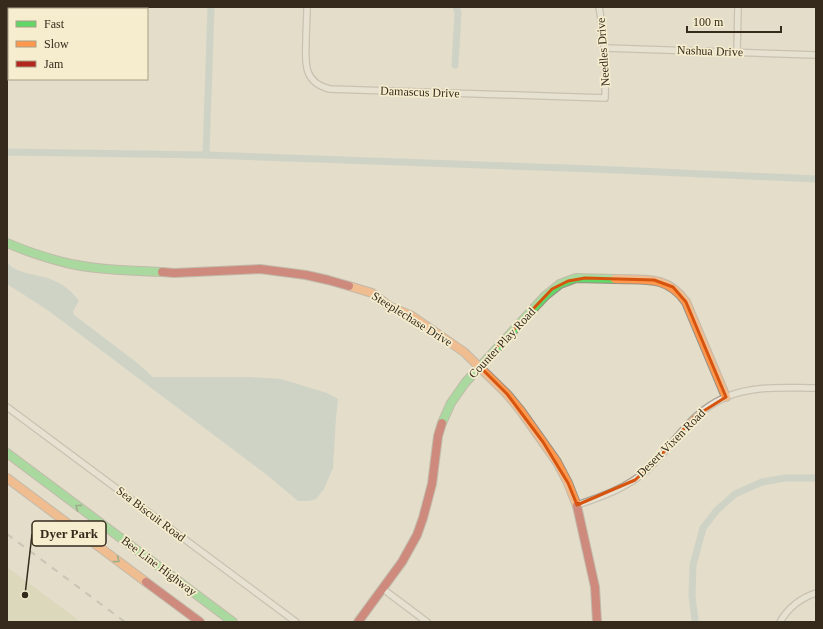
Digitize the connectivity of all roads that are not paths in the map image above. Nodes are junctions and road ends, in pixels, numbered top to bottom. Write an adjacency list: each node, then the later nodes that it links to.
1 (307, 7): 7 (street, Damascus Drive)
2 (599, 7): 4 (street, Needles Drive)
3 (738, 7): 5 (street)
4 (605, 48): 5 (street, Nashua Drive); 7 (street, Needles Drive)
5 (737, 52): 6 (street, Nashua Drive)
6 (816, 55)
7 (605, 98)
8 (7, 243): 9 (main road, Steeplechase Drive)
9 (479, 366): 11 (main road, Counter Play Road); 15 (main road, Steeplechase Drive); 16 (main road, Counter Play Road)
10 (816, 388): 11 (street, Desert Vixen Road)
11 (726, 397): 15 (street, Desert Vixen Road)
12 (7, 407): 20 (street, Sea Biscuit Road)
13 (7, 454): 19 (main road, Bee Line Highway, one-way to 13)
14 (7, 478): 18 (main road, Bee Line Highway, one-way to 18)
15 (577, 505): 23 (main road, Steeplechase Drive)
16 (383, 589): 21 (main road, Counter Play Road); 22 (street)
17 (816, 593): 24 (street)
18 (200, 622)
19 (233, 622)
20 (296, 622)
21 (358, 622)
22 (427, 622)
23 (597, 622)
24 (780, 622)

